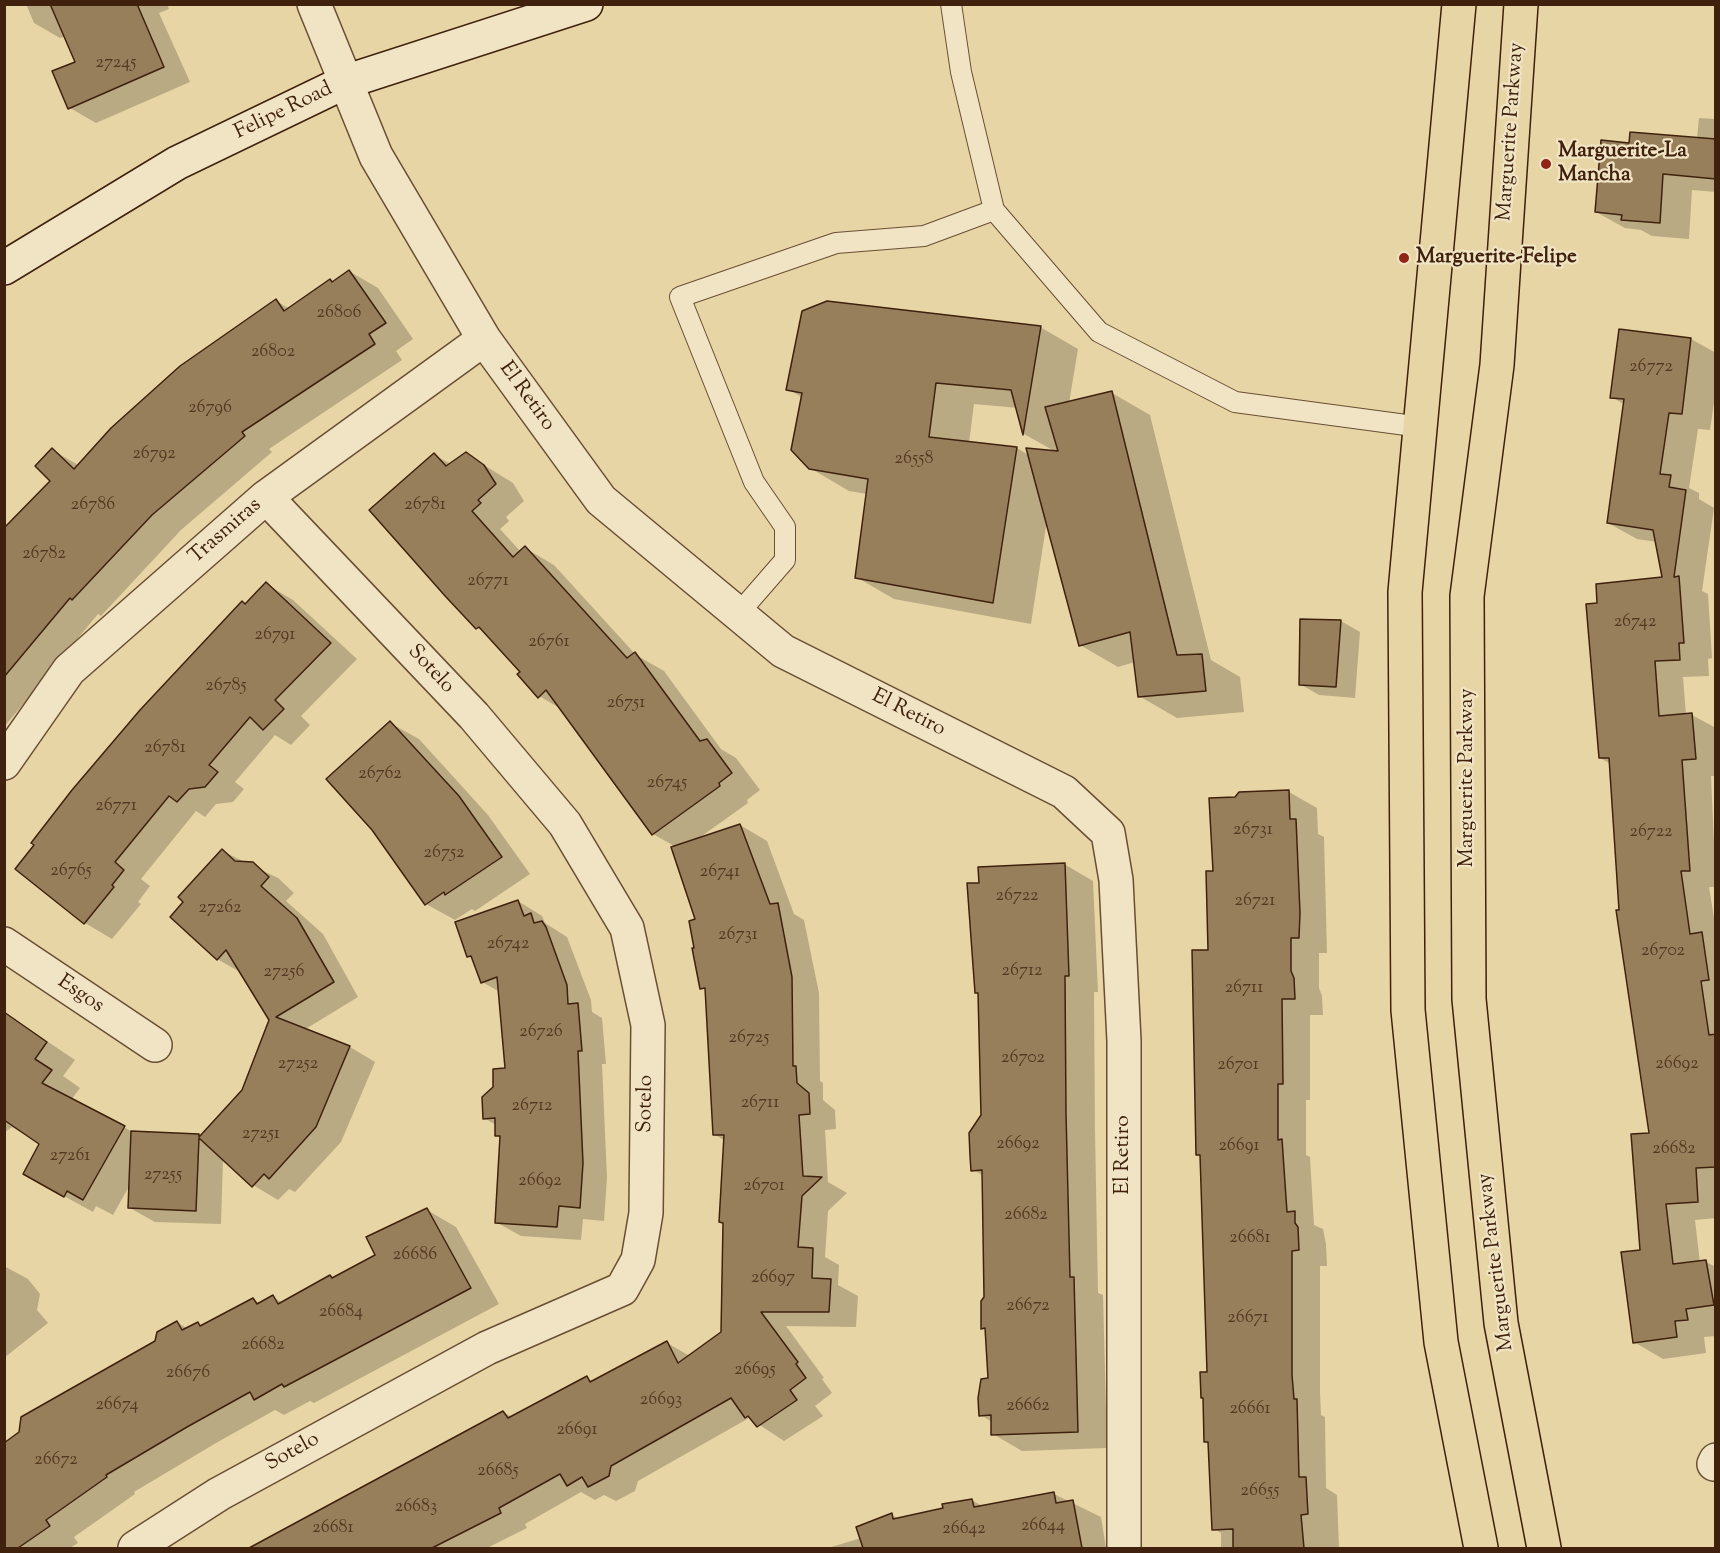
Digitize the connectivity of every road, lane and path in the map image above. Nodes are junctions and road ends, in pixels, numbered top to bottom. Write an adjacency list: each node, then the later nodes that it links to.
1 (314, 4): 6 (street, El Retiro)
2 (586, 4): 6 (street, Felipe Road)
3 (951, 4): 7 (lane)
4 (1459, 4): 10 (main road)
5 (1521, 4): 19 (main road, Marguerite Parkway)
6 (345, 82): 8 (street, Felipe Road); 9 (street, El Retiro)
7 (994, 210): 10 (lane); 12 (lane)
8 (4, 268)
9 (484, 339): 11 (street, Trasmiras); 12 (street, El Retiro)
10 (1421, 427): 18 (main road)
11 (266, 496): 13 (street, Trasmiras); 16 (street, Sotelo)
12 (738, 614): 17 (street, El Retiro)
13 (4, 764)
14 (4, 944): 15 (street, Esgos)
15 (155, 1045)
16 (135, 1548)
17 (1124, 1548)
18 (1481, 1548)
19 (1544, 1548)

